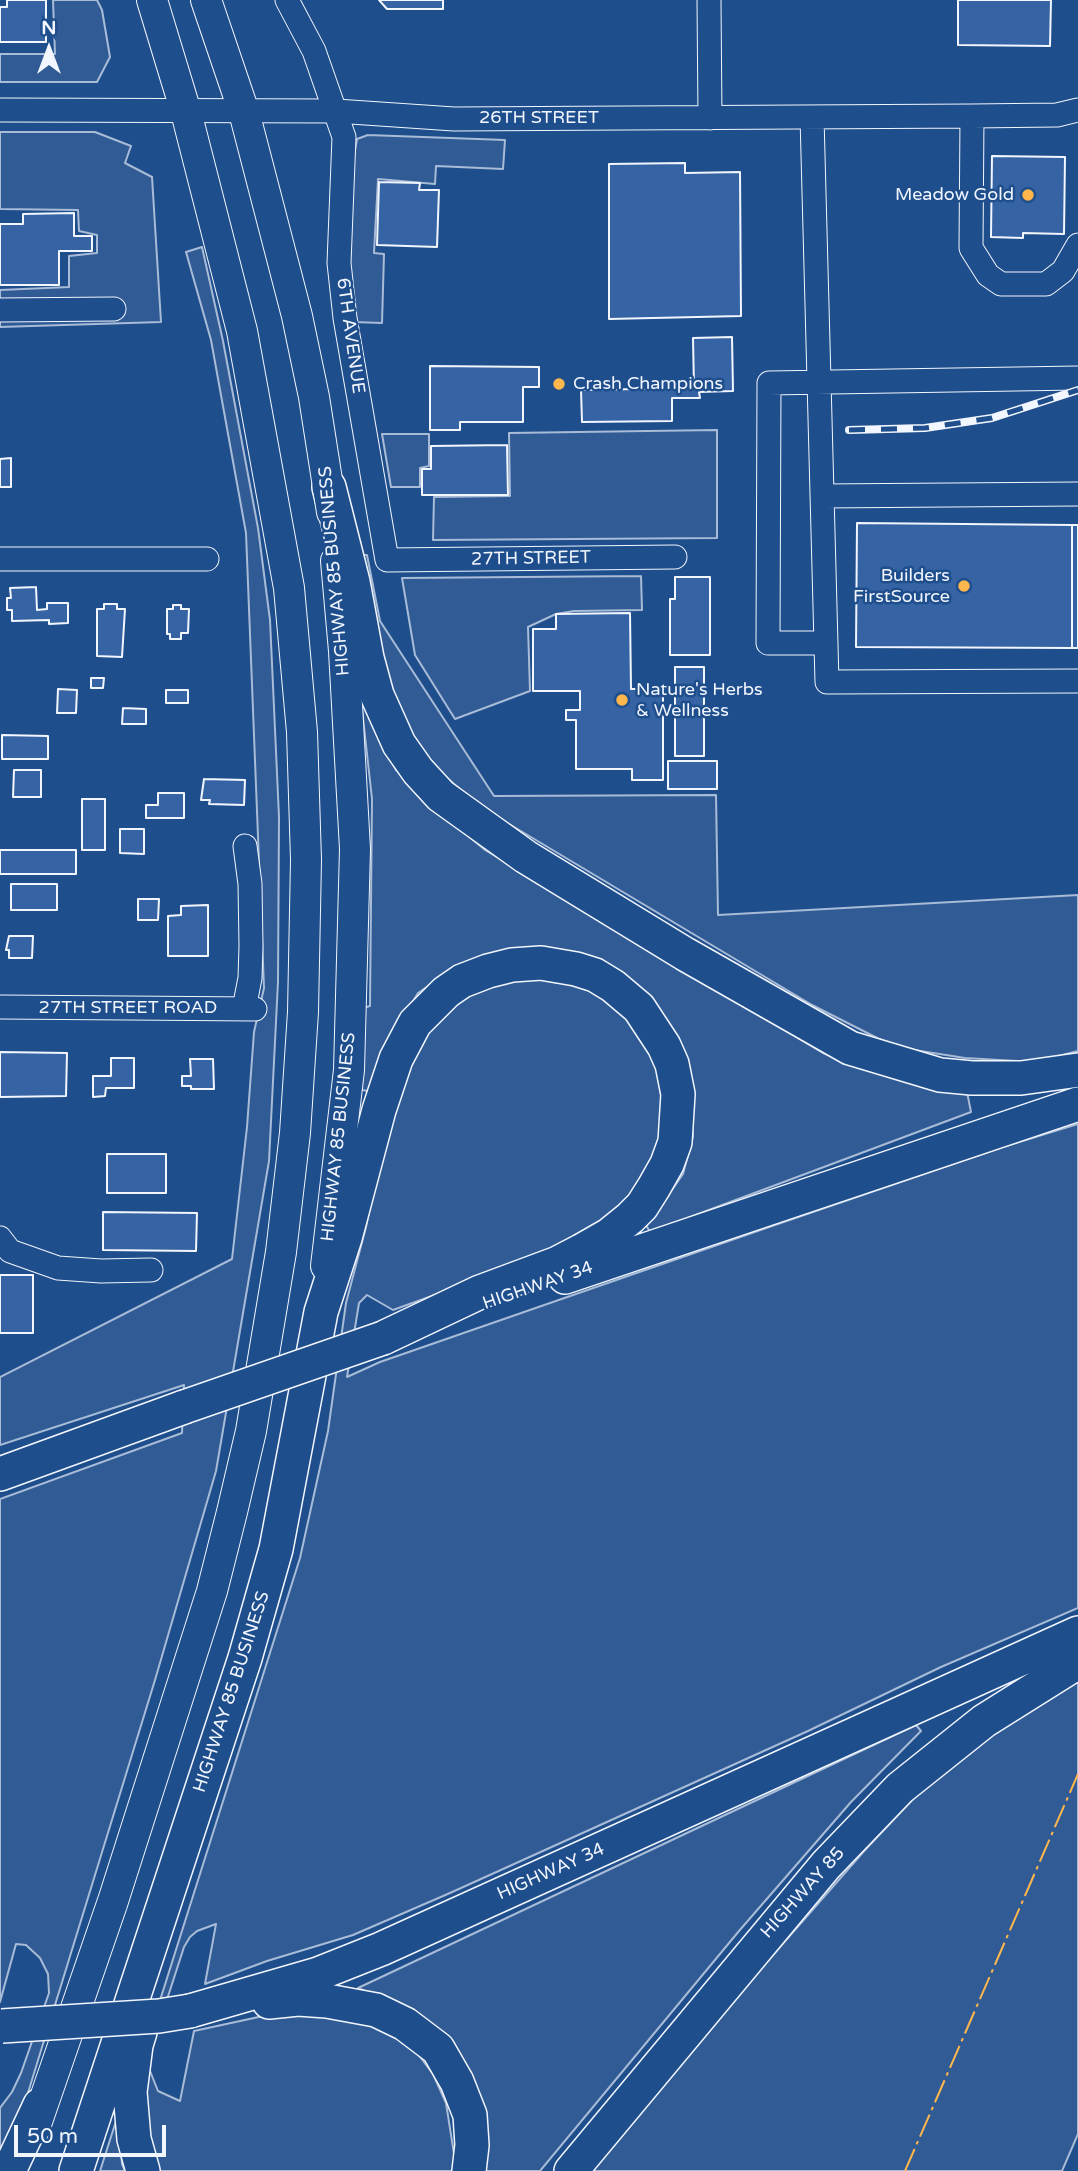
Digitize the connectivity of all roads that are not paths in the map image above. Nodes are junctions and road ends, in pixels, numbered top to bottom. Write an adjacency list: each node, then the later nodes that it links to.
1 (152, 0): 8 (main road)
2 (205, 0): 9 (main road, HIGHWAY 85 BUSINESS)
3 (287, 0): 7 (street, 6TH AVENUE)
4 (709, 0): 12 (street)
5 (0, 110): 8 (street, 26TH STREET)
6 (1078, 110): 10 (street, 26TH STREET)
7 (336, 111): 9 (street, 26TH STREET); 12 (street, 26TH STREET); 24 (street, 6TH AVENUE)
8 (186, 112): 9 (street, 26TH STREET); 41 (main road)
9 (244, 112): 18 (main road, HIGHWAY 85 BUSINESS)
10 (972, 116): 11 (street, 26TH STREET); 13 (street)
11 (812, 117): 12 (street, 26TH STREET); 17 (street)
12 (710, 118)
13 (1078, 245)
14 (114, 309): 15 (street)
15 (0, 310)
16 (1078, 378): 17 (street)
17 (819, 382): 20 (street); 25 (street)
18 (330, 487): 29 (highway); 33 (main road, HIGHWAY 85 BUSINESS)
19 (1078, 494): 20 (street)
20 (822, 496): 25 (street)
21 (675, 557): 24 (street, 27TH STREET)
22 (0, 559): 23 (street)
23 (207, 559)
24 (387, 560)
25 (826, 643): 26 (street)
26 (1078, 681)
27 (245, 846): 28 (street, 27TH STREET ROAD)
28 (0, 1007)
29 (1078, 1070)
30 (1078, 1104): 34 (highway, HIGHWAY 34)
31 (0, 1238): 32 (street)
32 (151, 1270)
33 (321, 1312): 34 (highway); 38 (highway, HIGHWAY 85 BUSINESS)
34 (383, 1338): 35 (highway, HIGHWAY 34, bridge)
35 (0, 1474)
36 (1078, 1633): 39 (highway, HIGHWAY 34)
37 (1078, 1662): 47 (highway, HIGHWAY 85)
38 (201, 1790): 44 (highway, HIGHWAY 85 BUSINESS); 45 (highway)
39 (190, 2011): 40 (highway, HIGHWAY 34, bridge); 46 (highway)
40 (1, 2026)
41 (40, 2105): 42 (highway); 43 (main road)
42 (9, 2171)
43 (22, 2171)
44 (76, 2171)
45 (143, 2171)
46 (469, 2171)
47 (571, 2171)

